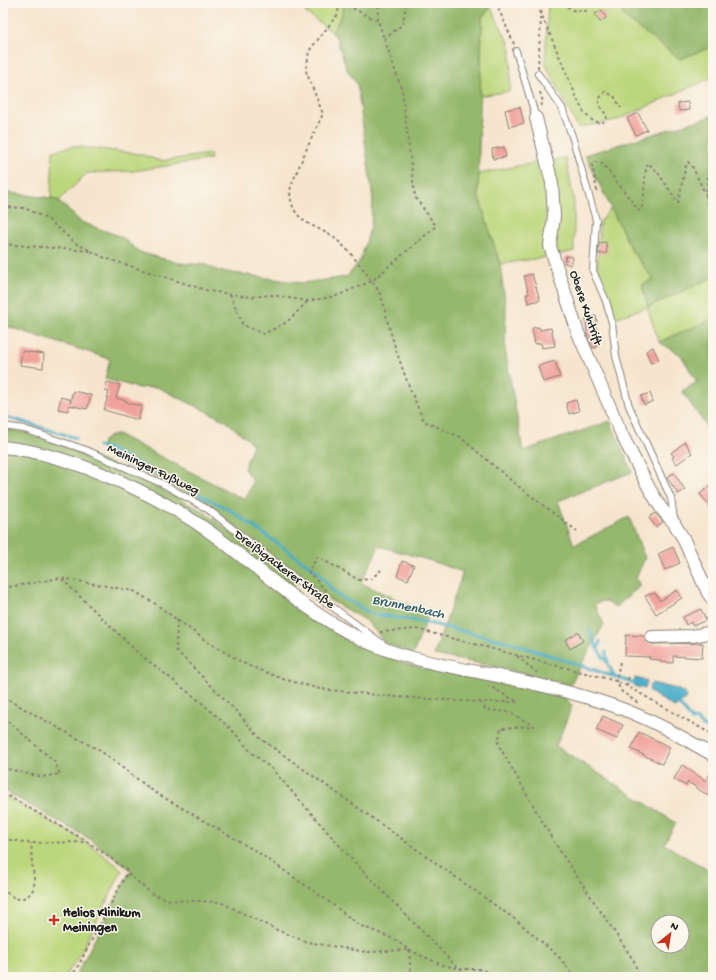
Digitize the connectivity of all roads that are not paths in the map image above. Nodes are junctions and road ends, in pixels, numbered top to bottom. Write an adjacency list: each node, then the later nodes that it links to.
1 (516, 51): 3 (lane, Obere Kuhtrift)
2 (538, 74): 6 (lane)
3 (536, 118): 6 (street, Obere Kuhtrift)
4 (3, 426): 10 (lane, Meininger Fußweg)
5 (3, 447): 10 (street, Dreißigackerer Straße)
6 (674, 522): 7 (street, Obere Kuhtrift)
7 (713, 600)
8 (713, 632): 9 (street)
9 (652, 637)
10 (392, 651): 11 (street, Dreißigackerer Straße)
11 (713, 755)

